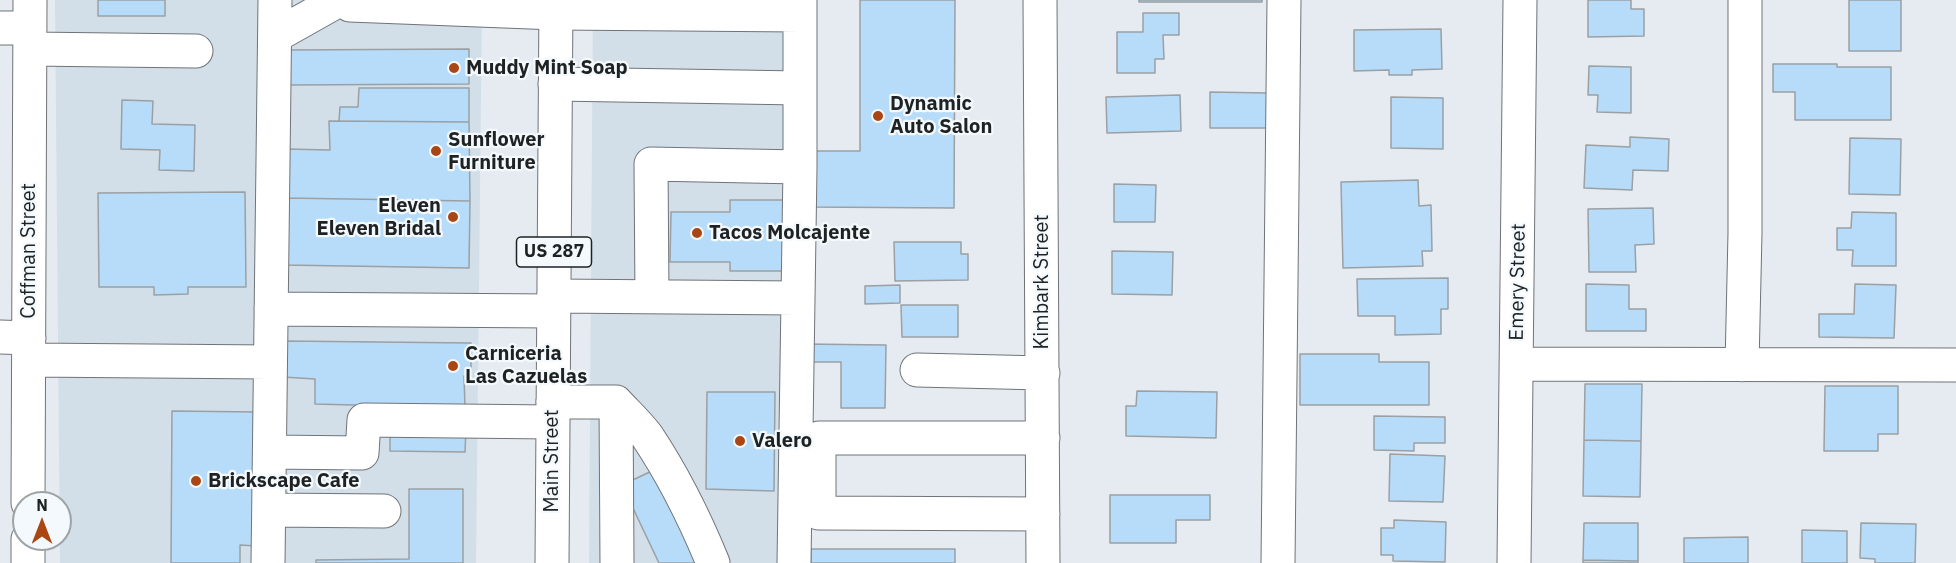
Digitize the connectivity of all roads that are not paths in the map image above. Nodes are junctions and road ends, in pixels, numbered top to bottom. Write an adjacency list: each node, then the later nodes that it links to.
1 (275, 0): 11 (main road)
2 (339, 0): 11 (main road)
3 (345, 0): 8 (main road)
4 (1040, 0): 26 (main road, Kimbark Street)
5 (1284, 0): 41 (main road)
6 (1520, 0): 22 (main road, Emery Street)
7 (1745, 0): 23 (main road)
8 (556, 7): 9 (main road); 13 (main road, Main Street / US 287)
9 (800, 7): 14 (main road)
10 (23, 26): 12 (main road); 20 (main road, Coffman Street)
11 (274, 36): 19 (main road)
12 (196, 51)
13 (555, 84): 14 (main road); 18 (main road, Main Street / US 287)
14 (800, 88): 15 (main road)
15 (800, 167): 16 (main road); 17 (main road)
16 (652, 297): 17 (main road); 18 (main road)
17 (797, 298): 39 (main road)
18 (553, 304): 19 (main road); 28 (main road, Main Street / US 287)
19 (271, 309): 21 (main road)
20 (19, 345): 21 (main road); 31 (main road, Coffman Street)
21 (270, 362): 30 (main road)
22 (1516, 364): 23 (main road); 42 (main road, Emery Street)
23 (1742, 365): 24 (main road)
24 (1956, 365)
25 (917, 370): 26 (main road)
26 (1043, 373): 29 (main road, Kimbark Street)
27 (616, 402): 28 (main road); 37 (main road); 38 (main road)
28 (553, 412): 30 (main road); 36 (main road, Main Street / US 287)
29 (1043, 438): 34 (main road, Kimbark Street); 34 (main road)
30 (270, 452): 32 (main road)
31 (27, 491)
32 (269, 510): 33 (main road); 35 (main road)
33 (384, 511)
34 (1043, 514): 40 (main road, Kimbark Street)
35 (268, 563)
36 (552, 563)
37 (617, 563)
38 (713, 563)
39 (794, 563)
40 (1043, 563)
41 (1278, 563)
42 (1514, 563)

